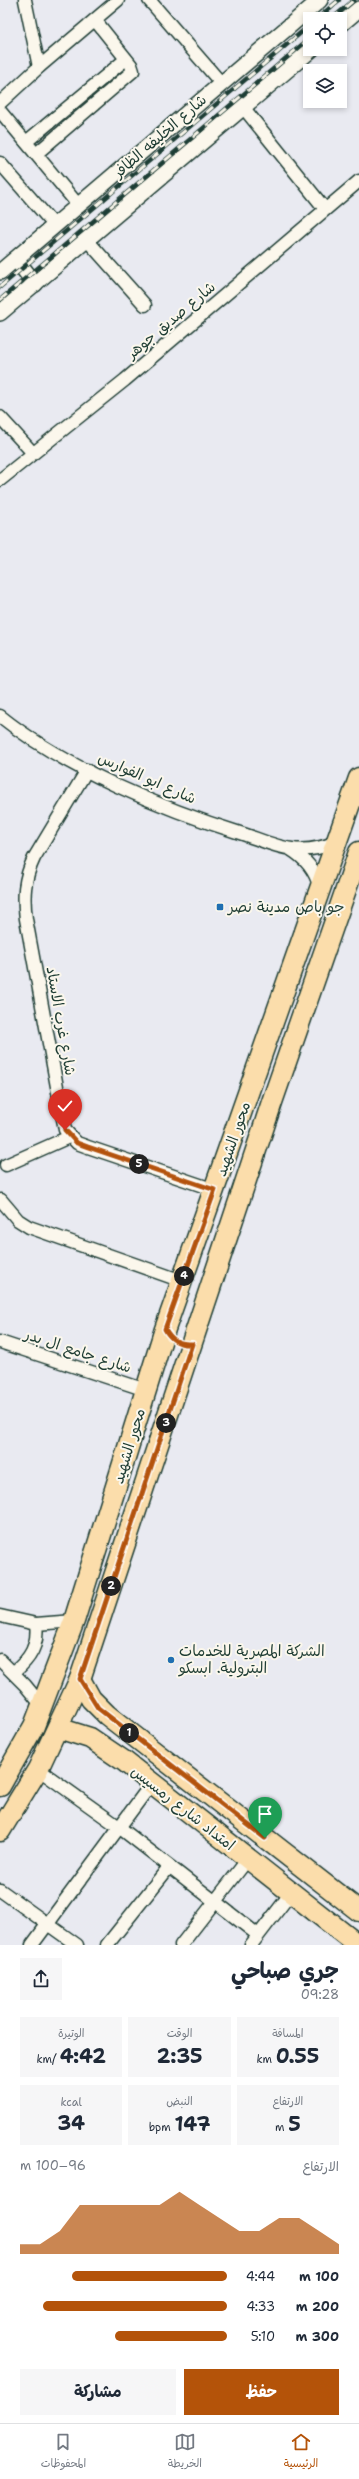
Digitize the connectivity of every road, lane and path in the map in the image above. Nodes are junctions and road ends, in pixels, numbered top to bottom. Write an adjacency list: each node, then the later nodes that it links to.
1 (25, 0): 10 (street)
2 (118, 0): 7 (street)
3 (149, 0): 11 (street)
4 (320, 0): 11 (street, شارع الخليفه الظافر)
5 (359, 9): 6 (street)
6 (347, 19)
7 (95, 20): 9 (street); 10 (street)
8 (304, 56): 13 (street, شارع الخليفه الظافر)
9 (126, 59): 15 (street); 16 (street)
10 (39, 67): 12 (street)
11 (221, 83): 19 (street, شارع الخليفه الظافر)
12 (0, 104)
13 (243, 107): 20 (street); 22 (street, شارع الخليفه الظافر)
14 (0, 111): 15 (street)
15 (26, 142): 16 (street)
16 (36, 154): 19 (street)
17 (0, 163): 21 (street)
18 (359, 181): 20 (street, شارع صديق جوهر)
19 (79, 206): 21 (street, شارع الخليفه الظافر)
20 (326, 209): 29 (street, شارع صديق جوهر)
21 (55, 226): 23 (street, شارع الخليفه الظافر)
22 (87, 240): 25 (street, شارع الخليفه الظافر); 26 (street)
23 (16, 259): 24 (street, شارع الخليفه الظافر); 25 (street)
24 (0, 272)
25 (35, 284): 27 (street, شارع الخليفه الظافر)
26 (145, 305)
27 (0, 313)
28 (0, 417): 29 (street)
29 (33, 454): 30 (street, شارع صديق جوهر)
30 (0, 480)
31 (0, 716): 32 (street, شارع ابو الفوارس)
32 (87, 770): 35 (street, شارع ابو الفوارس); 38 (street, شارع غرب الاستاد)
33 (359, 778): 34 (main road, محور الشهيد)
34 (336, 842): 35 (street, شارع ابو الفوارس); 37 (main road, محور الشهيد)
35 (290, 849): 37 (street, شارع ابو الفوارس)
36 (359, 852): 45 (main road, محور الشهيد)
37 (320, 888): 40 (main road, محور الشهيد)
38 (69, 1136): 39 (street); 40 (street)
39 (2, 1167)
40 (215, 1190): 42 (main road, محور الشهيد)
41 (1, 1200): 42 (street)
42 (182, 1281): 43 (main road, محور الشهيد)
43 (165, 1329): 45 (main road); 46 (main road, محور الشهيد)
44 (1, 1344): 48 (street, شارع جامع ال بدر)
45 (192, 1344): 47 (main road, محور الشهيد)
46 (153, 1366): 47 (main road); 48 (main road, محور الشهيد)
47 (183, 1371): 54 (main road, محور الشهيد)
48 (146, 1390): 50 (main road, محور الشهيد)
49 (0, 1616): 51 (street)
50 (74, 1621): 51 (street); 55 (main road, محور الشهيد)
51 (36, 1624): 53 (street)
52 (0, 1660): 53 (street)
53 (14, 1672): 55 (street)
54 (80, 1679): 56 (main road, محور الشهيد); 57 (main road, امتداد شارع رمسيس)
55 (43, 1707): 61 (main road, محور الشهيد)
56 (58, 1728): 58 (main road, امتداد شارع رمسيس); 59 (main road, محور الشهيد)
57 (140, 1742): 58 (main road); 69 (main road, امتداد شارع رمسيس)
58 (124, 1761): 60 (main road, امتداد شارع رمسيس)
59 (38, 1769): 62 (street); 63 (main road, محور الشهيد)
60 (152, 1783): 62 (street); 64 (main road, امتداد شارع رمسيس)
61 (0, 1786)
62 (119, 1827): 65 (street); 70 (street)
63 (0, 1831)
64 (248, 1859): 67 (main road, امتداد شارع رمسيس); 68 (street)
65 (170, 1867): 68 (street); 74 (street)
66 (0, 1890): 70 (street)
67 (291, 1893): 71 (street); 77 (main road, امتداد شارع رمسيس)
68 (214, 1903): 71 (street); 75 (street)
69 (359, 1911)
70 (48, 1924): 72 (street); 73 (street)
71 (258, 1935): 76 (street)
72 (32, 1945)
73 (77, 1945)
74 (106, 1945)
75 (181, 1945)
76 (251, 1945)
77 (358, 1945)

